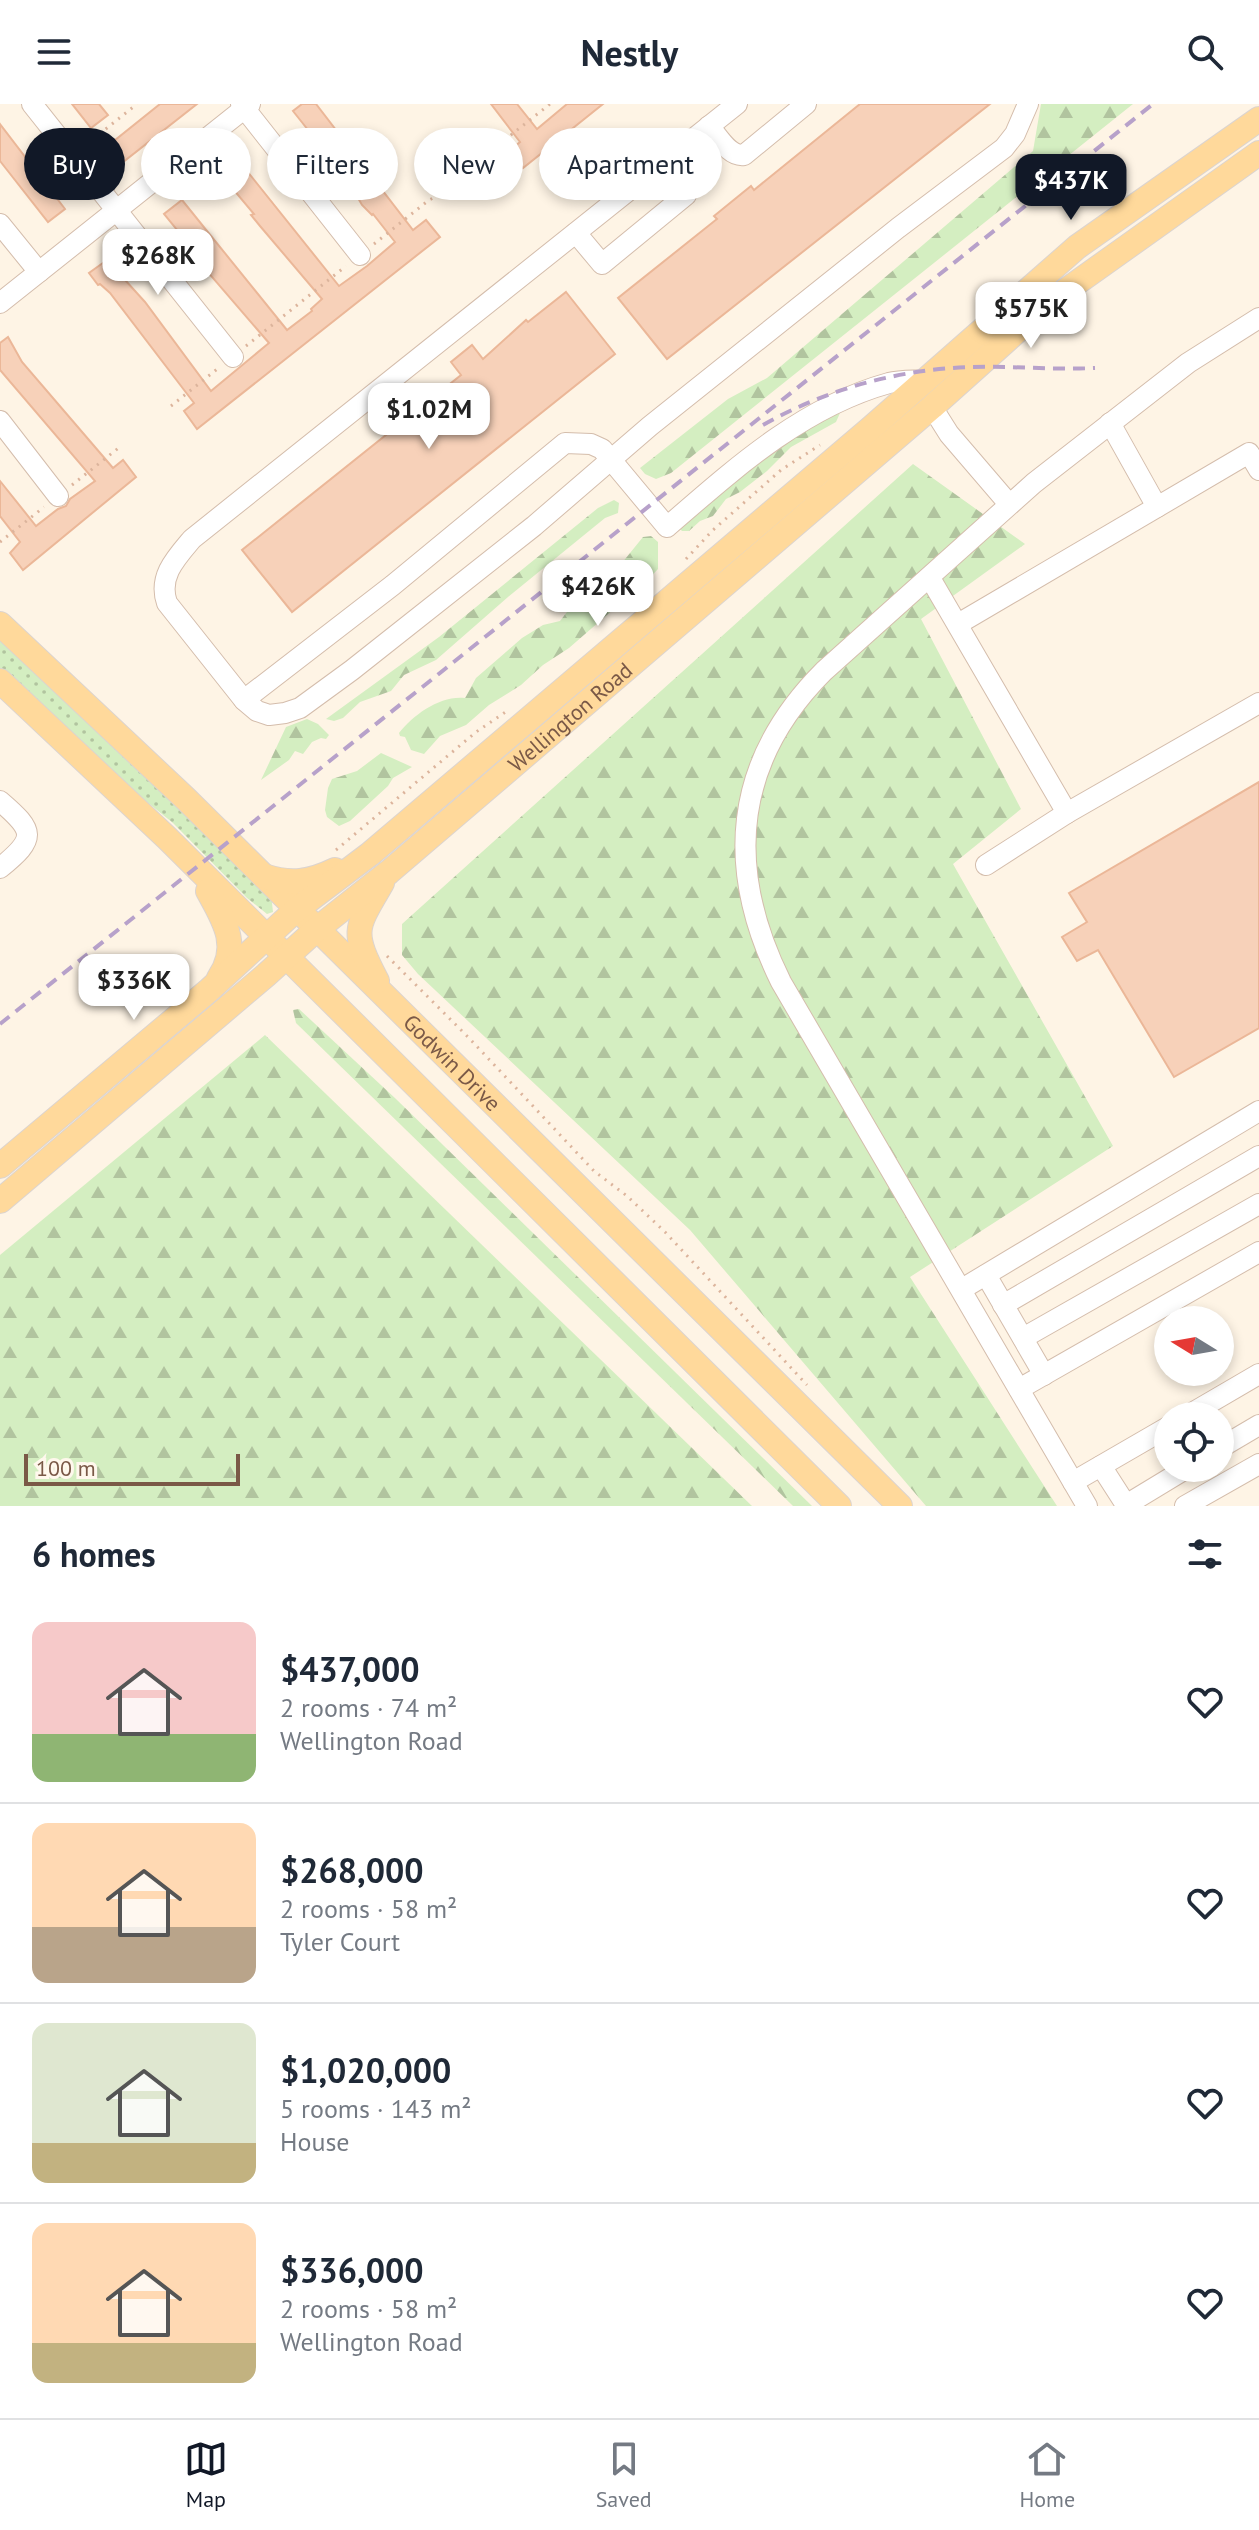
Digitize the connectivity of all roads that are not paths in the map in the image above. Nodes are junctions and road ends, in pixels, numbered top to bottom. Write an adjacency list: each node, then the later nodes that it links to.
1 (32, 104): 12 (street)
2 (737, 104): 7 (street)
3 (806, 104): 7 (street)
4 (1028, 104): 24 (street)
5 (245, 106): 12 (street); 15 (street)
6 (1259, 119): 20 (main road, Wellington Road)
7 (709, 126): 8 (street)
8 (707, 128)
9 (1259, 153): 21 (main road, Wellington Road)
10 (617, 200): 14 (street)
11 (680, 200): 14 (street)
12 (117, 210): 16 (street); 19 (street)
13 (0, 224): 16 (street)
14 (576, 233): 33 (street)
15 (360, 255)
16 (39, 272): 17 (street)
17 (0, 303)
18 (1259, 318): 23 (street)
19 (233, 357)
20 (927, 380): 24 (street); 37 (main road, Wellington Road)
21 (932, 407): 27 (street); 41 (main road, Wellington Road)
22 (0, 421): 26 (street)
23 (1110, 423): 27 (street); 28 (street)
24 (611, 459): 33 (street); 33 (street)
25 (1259, 470): 28 (street)
26 (58, 496)
27 (1009, 504): 29 (street)
28 (1157, 507): 31 (street)
29 (930, 578): 31 (street); 56 (street)
30 (0, 624): 42 (main road, Godwin Drive)
31 (958, 624): 36 (street)
32 (0, 681): 39 (main road, Godwin Drive)
33 (244, 700)
34 (1259, 703): 36 (street)
35 (0, 801): 40 (street)
36 (1067, 813): 38 (street)
37 (370, 854): 42 (main road); 43 (main road, Wellington Road)
38 (986, 865)
39 (195, 867): 45 (main road, Godwin Drive); 47 (main road)
40 (0, 868)
41 (389, 872): 44 (main road, Wellington Road); 48 (main road)
42 (264, 876): 43 (main road, Godwin Drive)
43 (297, 909): 44 (main road, Godwin Drive); 45 (main road, Wellington Road)
44 (317, 929): 46 (main road, Wellington Road); 48 (main road, Godwin Drive)
45 (266, 938): 46 (main road, Godwin Drive); 47 (main road, Wellington Road)
46 (286, 957): 52 (main road, Wellington Road); 71 (main road, Godwin Drive)
47 (208, 991): 51 (main road, Wellington Road)
48 (385, 997): 72 (main road, Godwin Drive)
49 (1259, 1111): 55 (street)
50 (1259, 1156): 57 (street)
51 (0, 1166)
52 (0, 1201)
53 (1259, 1204): 58 (street)
54 (1259, 1252): 60 (street)
55 (986, 1275): 56 (street); 57 (street)
56 (962, 1289): 61 (street)
57 (1003, 1305): 58 (street)
58 (1023, 1338): 60 (street)
59 (1259, 1374): 62 (street)
60 (1044, 1375): 61 (street)
61 (1019, 1389): 68 (street)
62 (1211, 1402)
63 (1259, 1425): 65 (street)
64 (1154, 1435): 67 (street)
65 (1234, 1440)
66 (1259, 1464): 74 (street)
67 (1101, 1466): 68 (street); 70 (street)
68 (1073, 1482): 73 (street)
69 (1164, 1482): 70 (street)
70 (1126, 1505)
71 (839, 1506)
72 (900, 1506)
73 (1087, 1506)
74 (1185, 1506)

